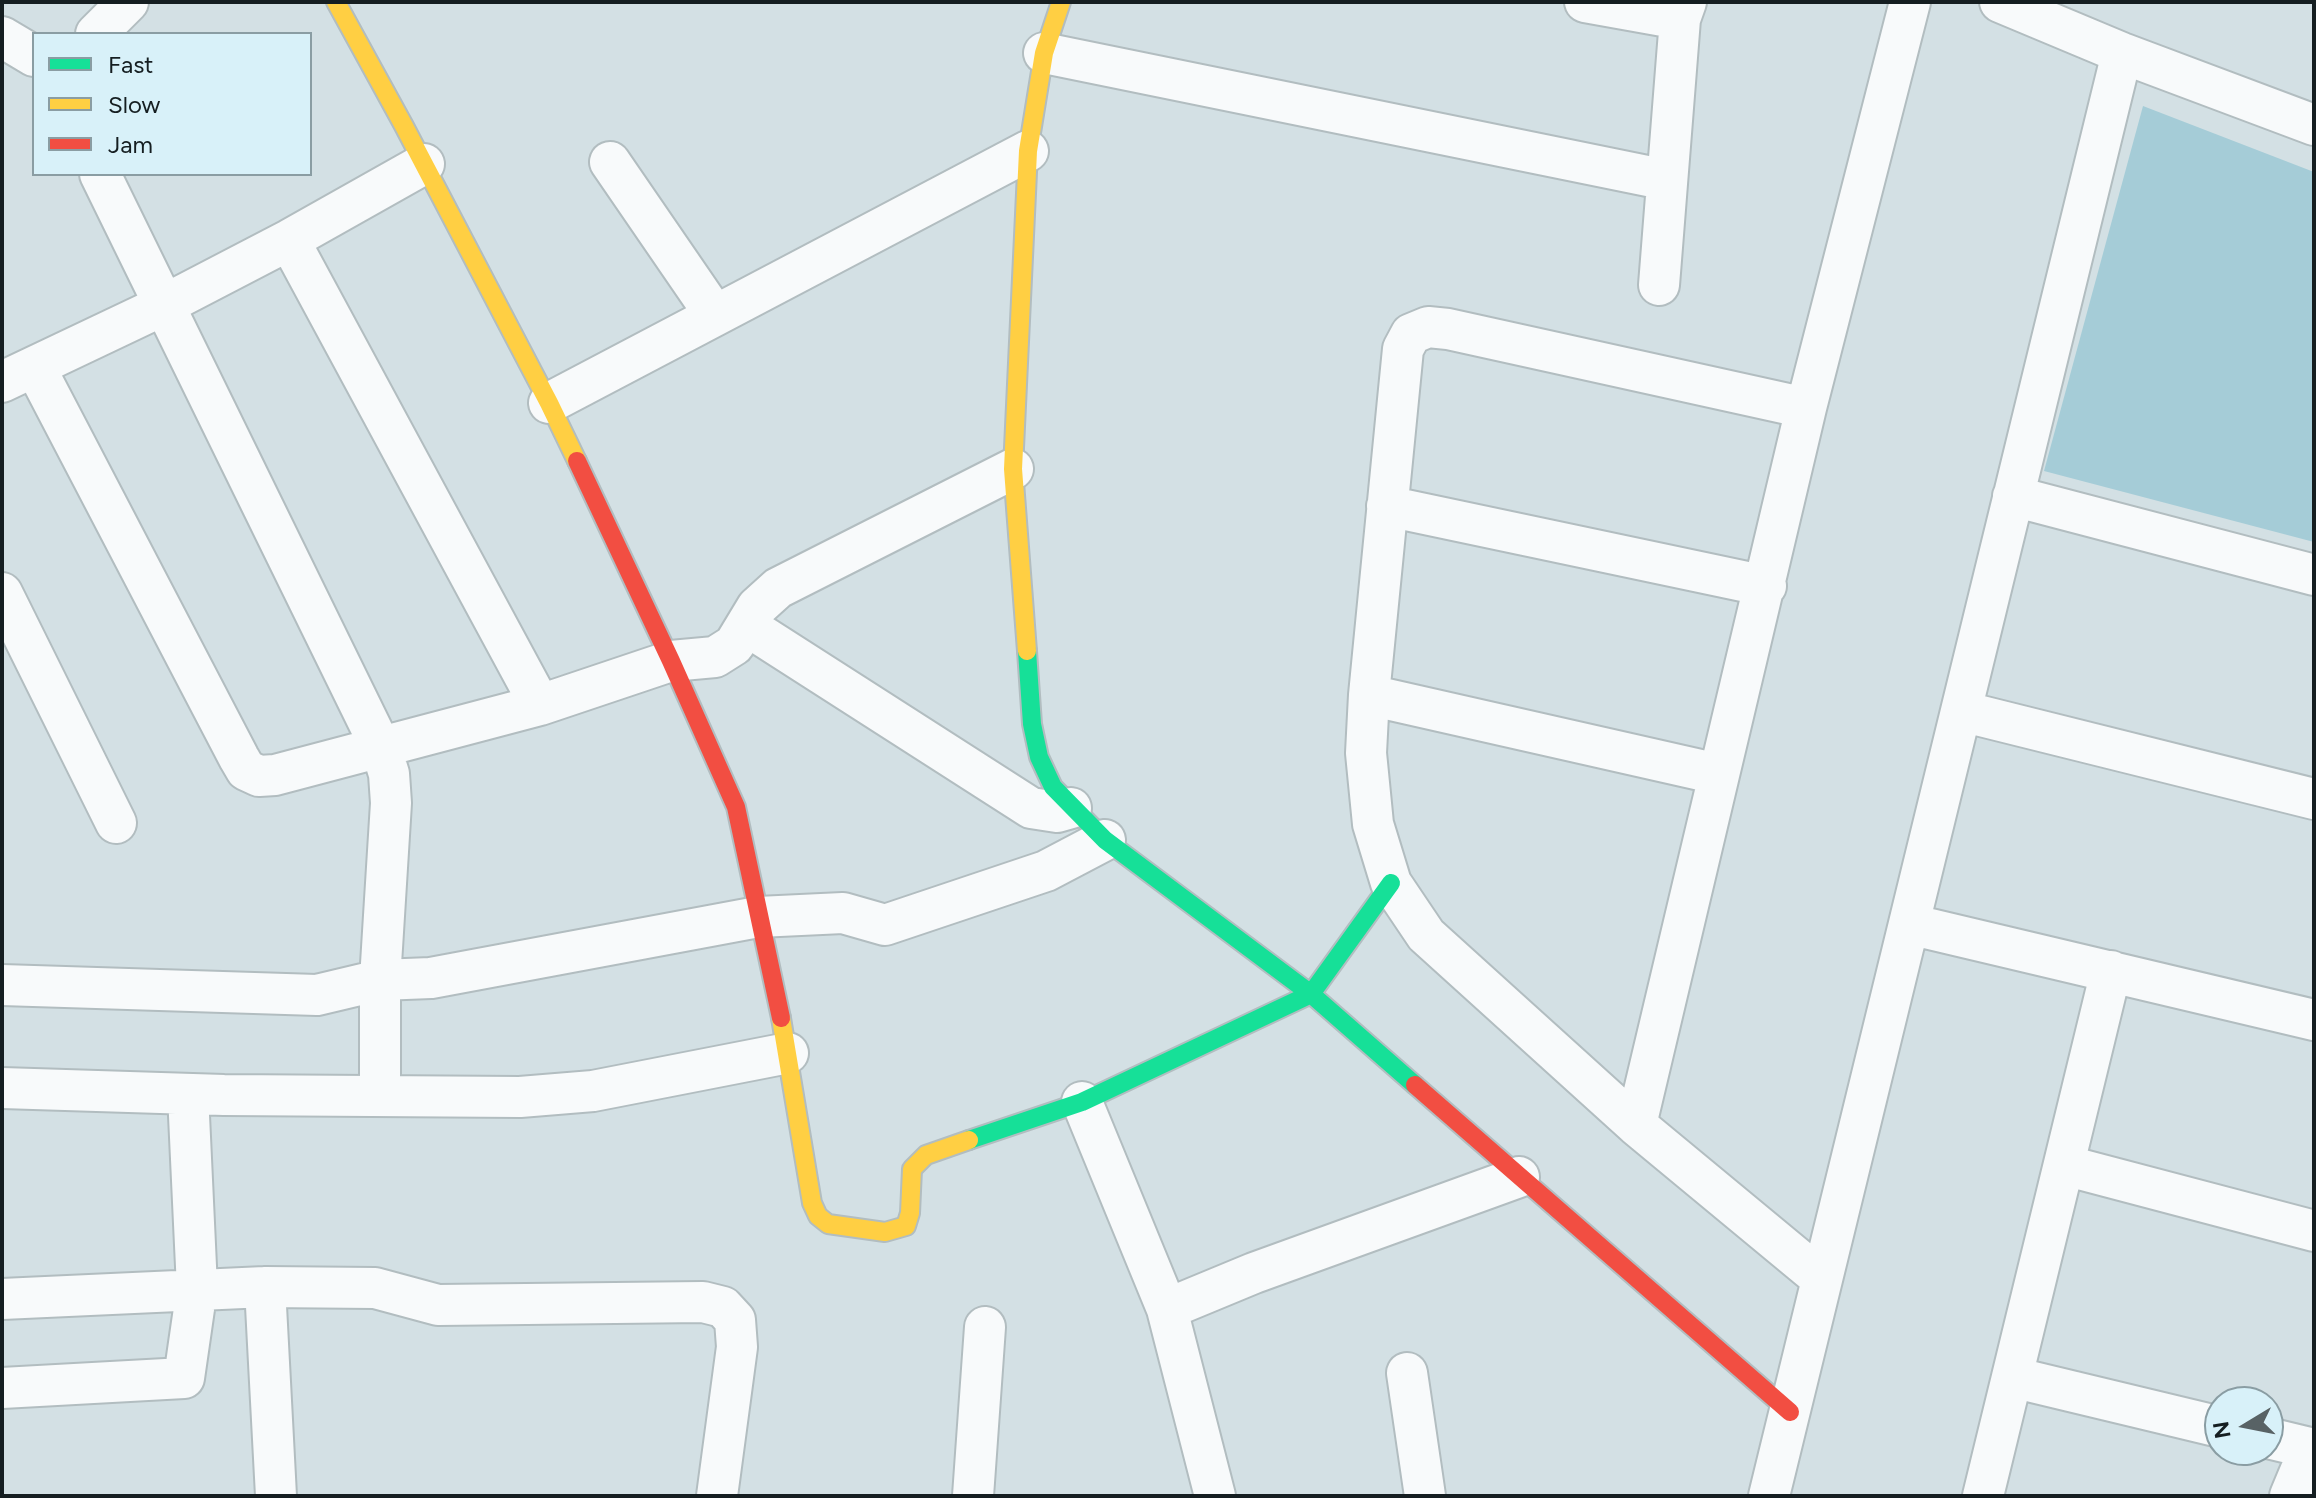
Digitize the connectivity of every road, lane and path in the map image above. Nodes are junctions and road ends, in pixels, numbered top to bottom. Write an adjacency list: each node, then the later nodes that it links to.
1 (128, 2): 8 (street)
2 (336, 2): 16 (street)
3 (1061, 2): 10 (street)
4 (1585, 2): 7 (street)
5 (1910, 2): 25 (street)
6 (2000, 2): 11 (street)
7 (1683, 11): 18 (street)
8 (98, 32)
9 (2, 37): 12 (street)
10 (1044, 53): 14 (street); 18 (street)
11 (2122, 53): 13 (street); 27 (street)
12 (32, 55)
13 (2314, 125)
14 (1028, 151): 22 (street); 26 (street)
15 (610, 162): 22 (street)
16 (424, 164): 19 (street); 24 (street)
17 (101, 176): 21 (street)
18 (1667, 180): 20 (street)
19 (289, 240): 21 (street); 36 (street)
20 (1659, 285)
21 (164, 305): 23 (street); 38 (street)
22 (715, 315): 24 (street)
23 (19, 374): 38 (street)
24 (549, 403): 33 (street)
25 (1806, 408): 28 (street); 30 (street)
26 (1013, 469): 32 (street); 41 (street)
27 (2013, 496): 29 (street); 37 (street)
28 (1387, 506): 30 (street); 35 (street)
29 (2314, 575)
30 (1766, 586): 39 (street)
31 (2, 593): 34 (street)
32 (747, 626): 33 (street); 41 (street)
33 (671, 661): 36 (street); 45 (street)
34 (18, 665): 42 (street)
35 (1369, 695): 39 (street); 44 (street)
36 (540, 705): 38 (street)
37 (1961, 711): 40 (street); 46 (street)
38 (381, 748): 48 (street)
39 (1718, 774): 57 (street)
40 (2314, 799)
41 (1071, 808): 43 (street)
42 (116, 823)
43 (1105, 840): 45 (street); 50 (street)
44 (1391, 883): 50 (street); 57 (street)
45 (758, 917): 48 (street); 52 (street)
46 (1909, 924): 47 (street); 61 (street)
47 (2111, 971): 51 (street); 58 (street)
48 (380, 980): 49 (street); 55 (street)
49 (2, 985)
50 (1311, 994): 56 (street); 59 (street)
51 (2314, 1020)
52 (788, 1053): 55 (street); 56 (street)
53 (2, 1088): 54 (street)
54 (188, 1094): 55 (street); 63 (street)
55 (380, 1095)
56 (1082, 1102): 65 (street)
57 (1636, 1125): 61 (street)
58 (2064, 1165): 60 (street); 68 (street)
59 (1519, 1177): 65 (street); 70 (street)
60 (2314, 1231)
61 (1822, 1279): 70 (street)
62 (265, 1287): 63 (street); 74 (street); 75 (street)
63 (197, 1288): 64 (street); 69 (street)
64 (2, 1299)
65 (1167, 1309): 77 (street)
66 (985, 1327): 76 (street)
67 (1407, 1373): 78 (street)
68 (2012, 1377): 71 (street); 80 (street)
69 (2, 1388)
70 (1790, 1412): 79 (street)
71 (2204, 1423)
72 (2284, 1442): 73 (street)
73 (2312, 1448): 81 (street)
74 (276, 1496)
75 (717, 1496)
76 (973, 1496)
77 (1215, 1496)
78 (1425, 1496)
79 (1769, 1496)
80 (1983, 1496)
81 (2290, 1496)

